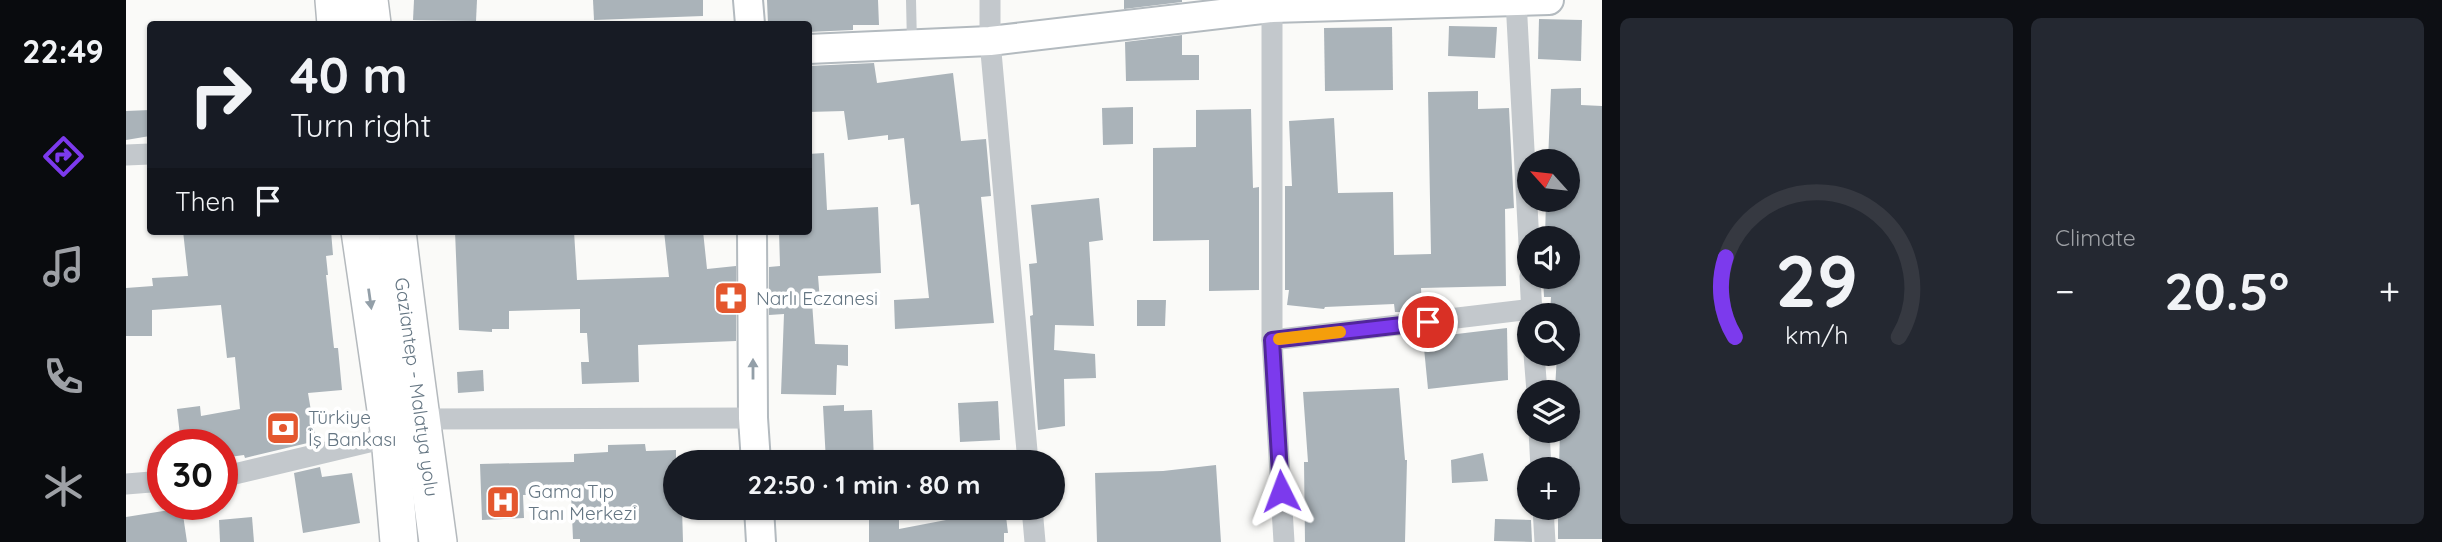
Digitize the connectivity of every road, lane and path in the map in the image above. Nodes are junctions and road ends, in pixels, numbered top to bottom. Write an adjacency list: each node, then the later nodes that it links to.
1 (334, 0): 9 (highway)
2 (369, 0): 10 (highway)
3 (748, 0): 11 (street)
4 (911, 0): 13 (lane)
5 (990, 0): 12 (street)
6 (1516, 0): 7 (street); 8 (street); 17 (street)
7 (1549, 0)
8 (1272, 4): 12 (street); 22 (street)
9 (336, 21)
10 (372, 21)
11 (750, 21)
12 (990, 40): 13 (street); 27 (street)
13 (912, 44): 14 (street)
14 (812, 49)
15 (147, 153): 16 (street)
16 (126, 155)
17 (1528, 226)
18 (361, 235): 25 (highway, Gaziantep - Malatya yolu, one-way to 25)
19 (397, 235): 24 (highway, Gaziantep - Malatya yolu)
20 (752, 235): 23 (street, one-way to 20)
21 (1517, 314): 22 (street)
22 (1272, 340): 38 (street)
23 (754, 418): 24 (street); 26 (street)
24 (422, 419): 35 (highway, Gaziantep - Malatya yolu)
25 (390, 437): 28 (street); 34 (highway, Gaziantep - Malatya yolu)
26 (755, 450)
27 (1027, 450)
28 (238, 473)
29 (147, 482): 30 (street)
30 (126, 484)
31 (760, 520): 36 (street)
32 (1033, 520): 37 (street)
33 (1544, 520): 39 (street)
34 (399, 542)
35 (438, 542)
36 (761, 542)
37 (1035, 542)
38 (1284, 542)
39 (1545, 542)

